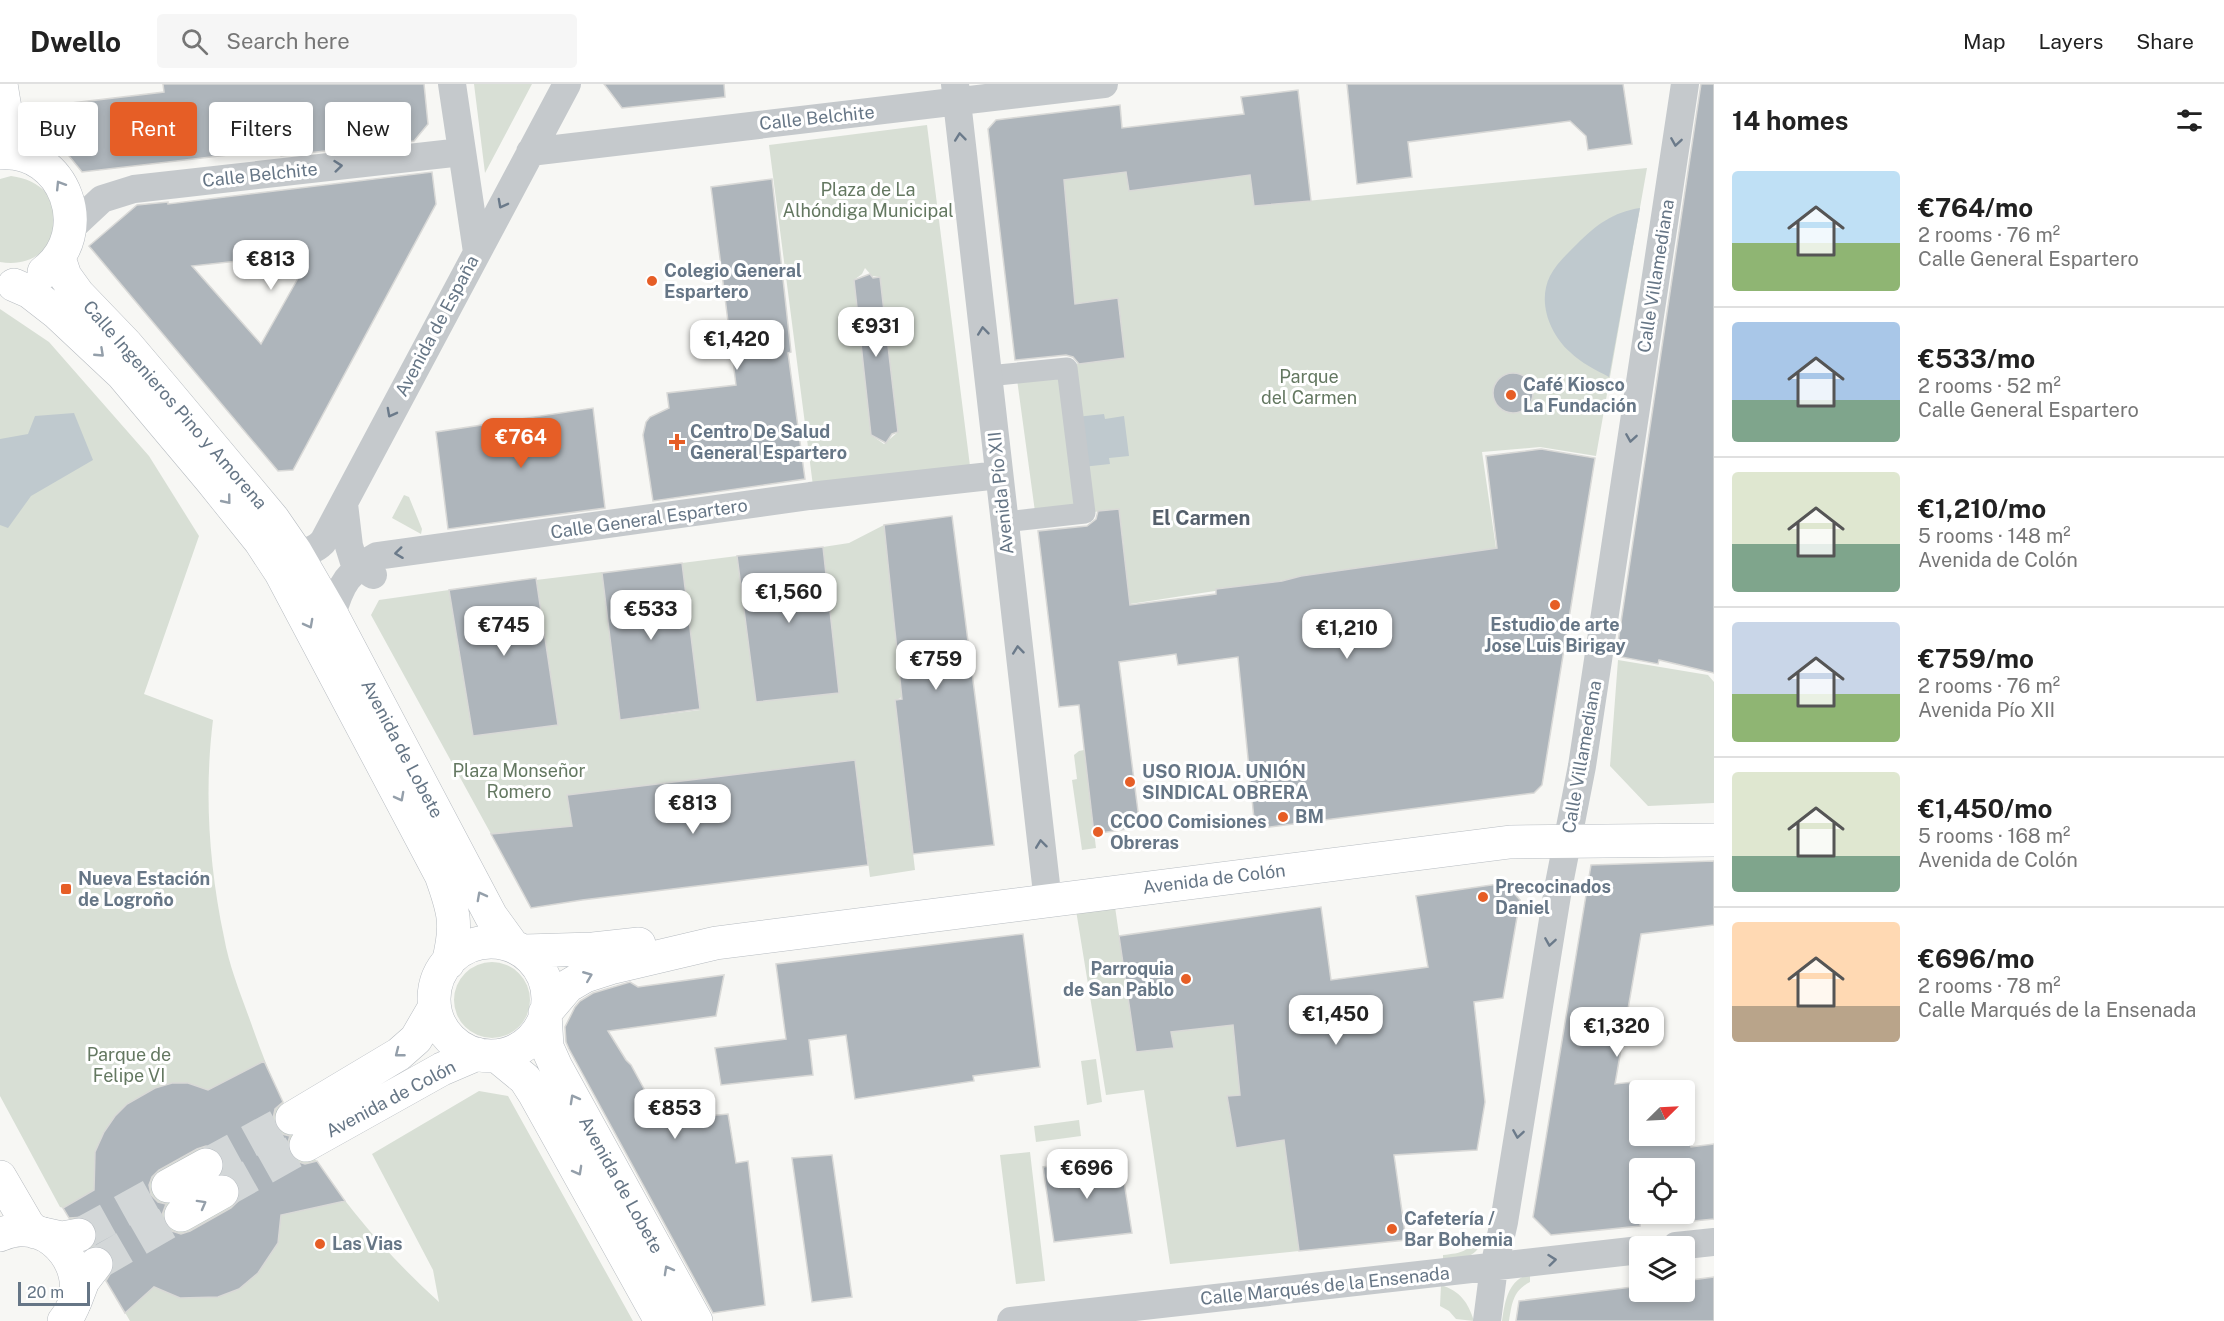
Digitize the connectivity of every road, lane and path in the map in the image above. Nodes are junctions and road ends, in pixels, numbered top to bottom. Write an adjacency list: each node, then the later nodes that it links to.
1 (452, 84): 7 (street)
2 (567, 84): 8 (street, Avenida de España)
3 (1104, 84): 5 (street, Calle Belchite)
4 (1685, 84): 23 (street, Calle Villamediana, one-way to 23)
5 (956, 93): 8 (street, Calle Belchite); 14 (street, Avenida Pío XII, one-way to 5)
6 (2, 104): 9 (main road, Calle Ingenieros Pino y Amorena)
7 (462, 152): 10 (street, Calle Belchite, one-way to 7); 11 (street)
8 (530, 152): 11 (street, Avenida de España, one-way to 11)
9 (13, 154): 10 (main road, Calle Ingenieros Pino y Amorena, one-way to 9)
10 (71, 228): 12 (main road, Calle Ingenieros Pino y Amorena)
11 (477, 252): 17 (street, Avenida de España, one-way to 17)
12 (59, 258): 13 (main road, Calle Ingenieros Pino y Amorena); 19 (main road, Calle Ingenieros Pino y Amorena)
13 (7, 285): 19 (main road, Calle Ingenieros Pino y Amorena, one-way to 19)
14 (988, 376): 15 (street, Avenida Pío XII); 18 (street)
15 (998, 463): 18 (street, Avenida Pío XII); 20 (street, Calle General Espartero, one-way to 20)
16 (972, 492): 20 (street)
17 (344, 504): 19 (street, Avenida de España); 20 (street)
18 (1005, 522): 24 (street, Avenida Pío XII, one-way to 18)
19 (288, 562): 21 (main road, Avenida de Lobete); 27 (main road, Avenida de Lobete, one-way to 27)
20 (358, 567): 21 (street, Calle General Espartero)
21 (332, 615): 26 (main road, Avenida de Lobete, one-way to 21)
22 (1714, 840): 23 (main road, Avenida de Colón)
23 (1567, 843): 24 (main road, Avenida de Colón); 39 (street, Calle Villamediana, one-way to 39)
24 (1048, 902): 25 (main road, Avenida de Colón)
25 (716, 943): 26 (main road, Avenida de Colón); 29 (main road, Avenida de Colón, one-way to 25)
26 (519, 948): 27 (main road); 29 (main road)
27 (448, 963): 28 (main road)
28 (434, 1008): 30 (main road); 30 (main road, Avenida de Colón, one-way to 30)
29 (545, 1013): 30 (main road); 42 (main road, Avenida de Lobete, one-way to 29)
30 (487, 1055): 41 (main road, Avenida de Lobete, one-way to 41)
31 (168, 1186): 32 (main road, one-way to 31)
32 (182, 1215)
33 (18, 1219): 34 (main road); 40 (main road)
34 (79, 1235)
35 (1714, 1242): 36 (street)
36 (1695, 1244)
37 (1629, 1251): 39 (street, Calle Marqués de la Ensenada, one-way to 37)
38 (96, 1264): 40 (main road)
39 (1494, 1267): 43 (street, Calle Marqués de la Ensenada); 44 (street, Calle Villamediana)
40 (70, 1315)
41 (661, 1321)
42 (696, 1321)
43 (1011, 1321)
44 (1487, 1321)

